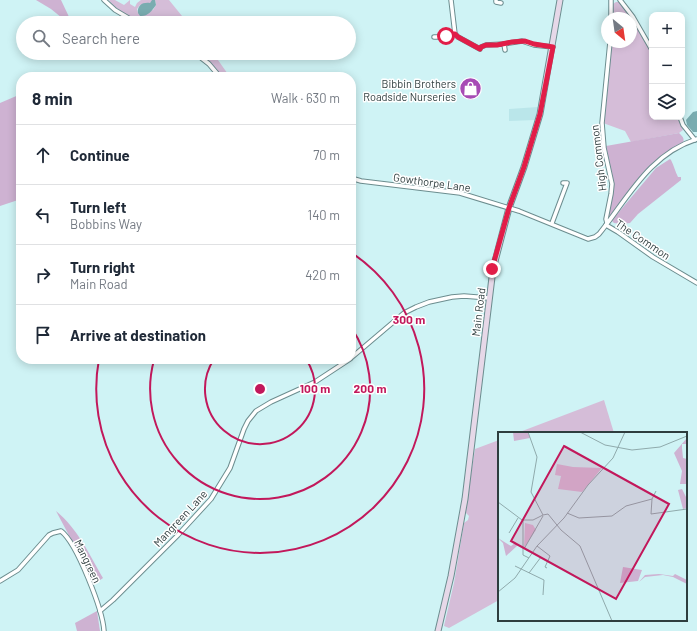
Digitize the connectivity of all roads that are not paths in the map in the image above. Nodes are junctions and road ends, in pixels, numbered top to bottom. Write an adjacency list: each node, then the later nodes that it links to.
1 (104, 0): 10 (street)
2 (451, 0): 11 (street)
3 (560, 0): 14 (main road, Main Road)
4 (611, 0): 9 (street)
5 (620, 0): 16 (street)
6 (491, 1): 7 (street)
7 (496, 1): 8 (street)
8 (501, 3)
9 (611, 12)
10 (125, 16)
11 (455, 34): 12 (street); 13 (street)
12 (434, 38)
13 (504, 44): 14 (street); 17 (street)
14 (553, 47): 24 (main road, Main Road)
15 (610, 48): 26 (street, High Common)
16 (651, 48)
17 (505, 50)
18 (204, 60): 19 (street)
19 (216, 72)
20 (681, 120): 21 (street)
21 (696, 139): 26 (street, The Common)
22 (356, 180): 24 (street, Gowthorpe Lane)
23 (567, 183): 25 (street)
24 (509, 208): 25 (street, Gowthorpe Lane); 28 (main road, Main Road)
25 (552, 223): 26 (street, Gowthorpe Lane)
26 (607, 224): 27 (street, The Common)
27 (697, 283)
28 (489, 298): 29 (street, Mangreen Lane); 34 (main road, Main Road)
29 (356, 355)
30 (343, 364): 32 (street, Mangreen Lane)
31 (0, 581): 32 (street, Mangreen)
32 (100, 611): 33 (street, Mangreen)
33 (104, 631)
34 (438, 631)

